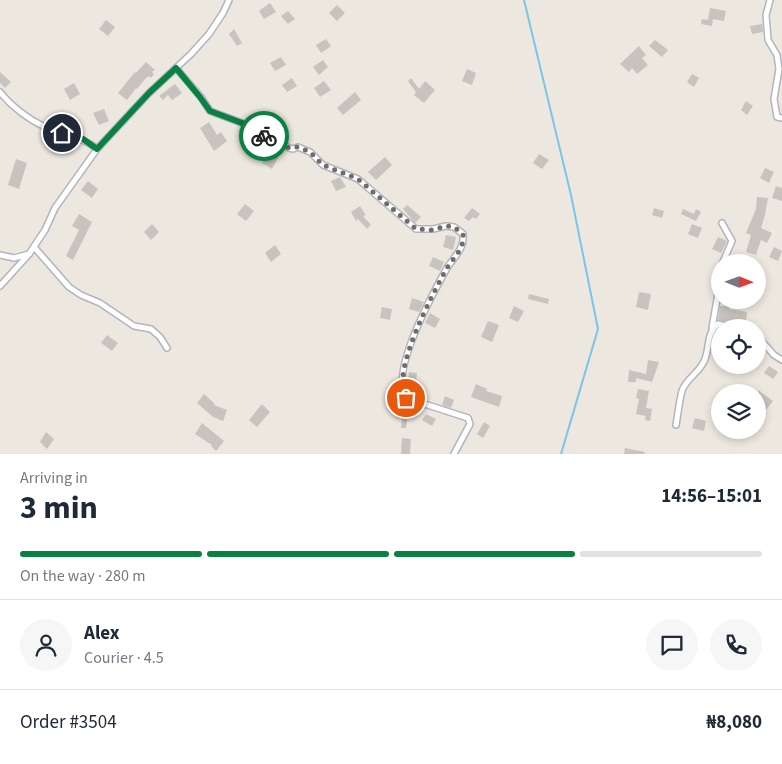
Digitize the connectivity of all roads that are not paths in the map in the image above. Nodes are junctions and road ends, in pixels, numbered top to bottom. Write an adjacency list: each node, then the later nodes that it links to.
1 (228, 0): 3 (street)
2 (770, 0): 5 (street)
3 (176, 68): 6 (street); 18 (street)
4 (0, 92): 6 (street)
5 (782, 118)
6 (97, 149): 8 (street)
7 (722, 223): 10 (street)
8 (34, 247): 9 (street); 15 (street)
9 (29, 254): 11 (street); 12 (street)
10 (726, 254)
11 (0, 255)
12 (0, 286)
13 (711, 331): 17 (street)
14 (766, 346): 16 (street)
15 (167, 348)
16 (782, 360)
17 (676, 425)
18 (454, 454)

